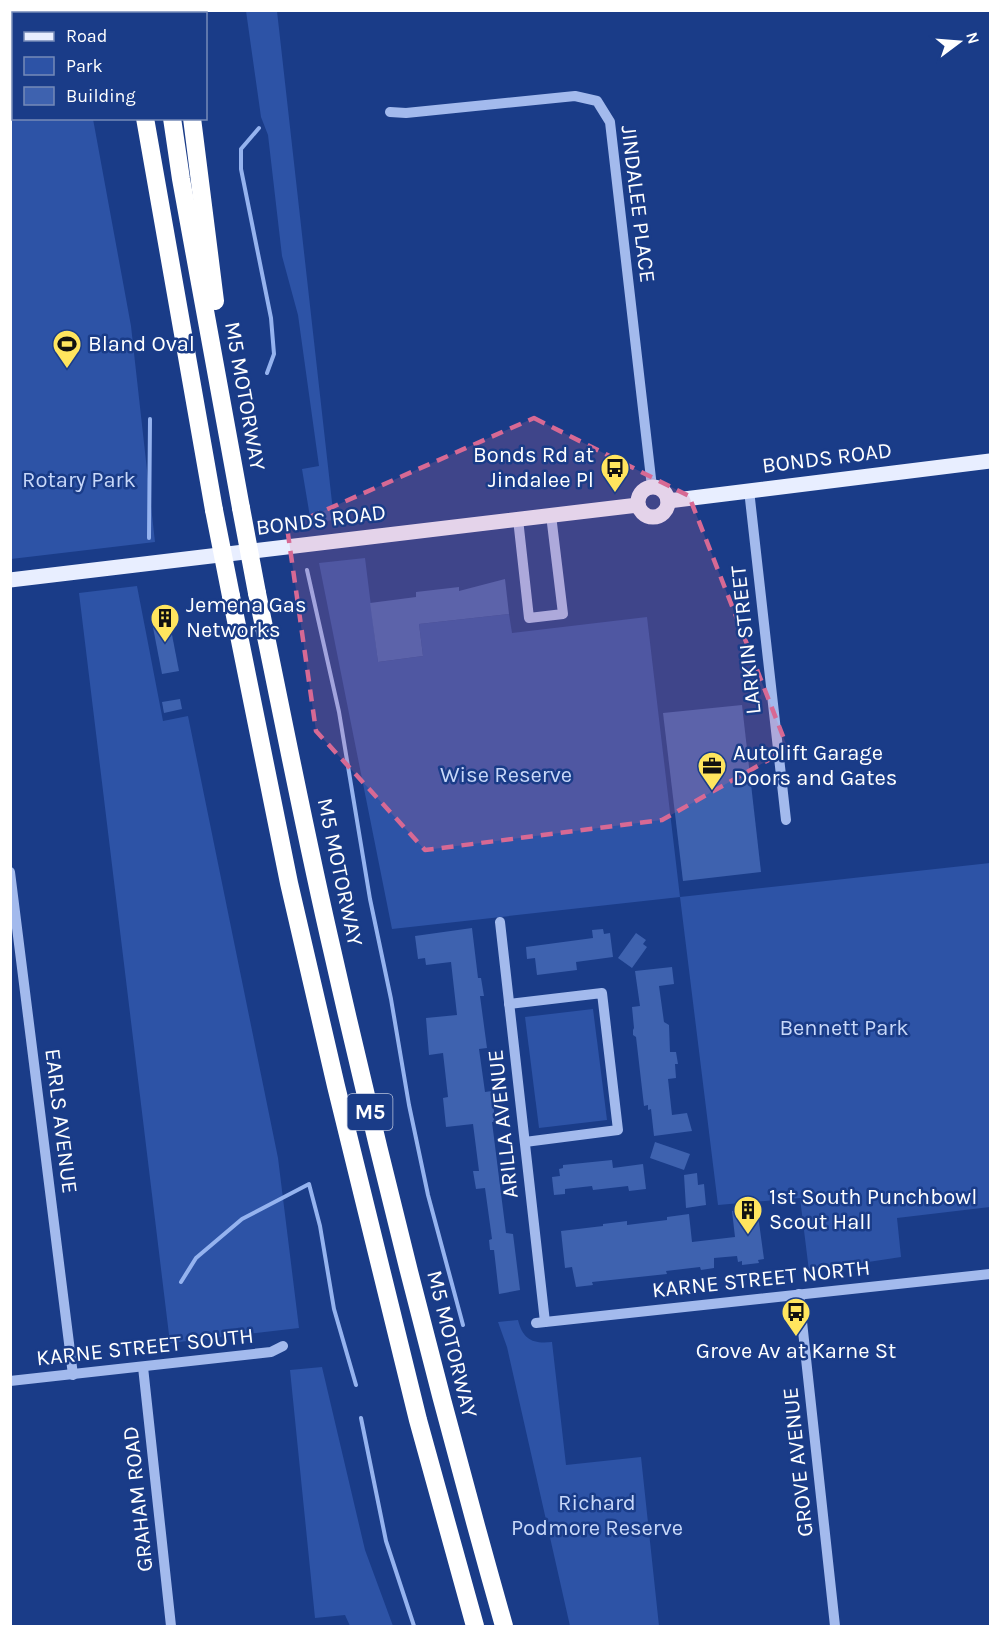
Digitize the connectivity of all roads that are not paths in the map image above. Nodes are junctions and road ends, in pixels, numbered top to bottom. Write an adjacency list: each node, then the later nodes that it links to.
1 (390, 112): 6 (street, JINDALEE PLACE)
2 (143, 120): 27 (highway, M5, bridge)
3 (172, 120): 10 (highway, M5 MOTORWAY / M5)
4 (192, 120): 10 (highway, M5)
5 (990, 461): 7 (main road, BONDS ROAD)
6 (652, 487): 8 (main road); 9 (main road)
7 (748, 490): 8 (main road, BONDS ROAD); 14 (street, LARKIN STREET)
8 (668, 501): 9 (main road)
9 (638, 505): 11 (main road, BONDS ROAD)
10 (241, 508): 28 (highway, M5 MOTORWAY / M5, bridge)
11 (551, 515): 12 (main road, BONDS ROAD); 12 (street)
12 (518, 519): 13 (main road, BONDS ROAD)
13 (10, 580)
14 (786, 820)
15 (10, 872): 24 (street, EARLS AVENUE)
16 (500, 922): 17 (street, ARILLA AVENUE)
17 (509, 1004): 18 (street, ARILLA AVENUE); 18 (street)
18 (525, 1142): 21 (street, ARILLA AVENUE)
19 (990, 1274): 20 (street, KARNE STREET NORTH)
20 (799, 1294): 21 (street, KARNE STREET NORTH); 29 (street, GROVE AVENUE)
21 (540, 1322)
22 (283, 1346): 23 (street, KARNE STREET SOUTH)
23 (143, 1367): 24 (street, KARNE STREET SOUTH); 26 (street, GRAHAM ROAD)
24 (73, 1375): 25 (street, KARNE STREET SOUTH)
25 (10, 1382)
26 (171, 1626)
27 (475, 1626)
28 (504, 1626)
29 (835, 1626)

